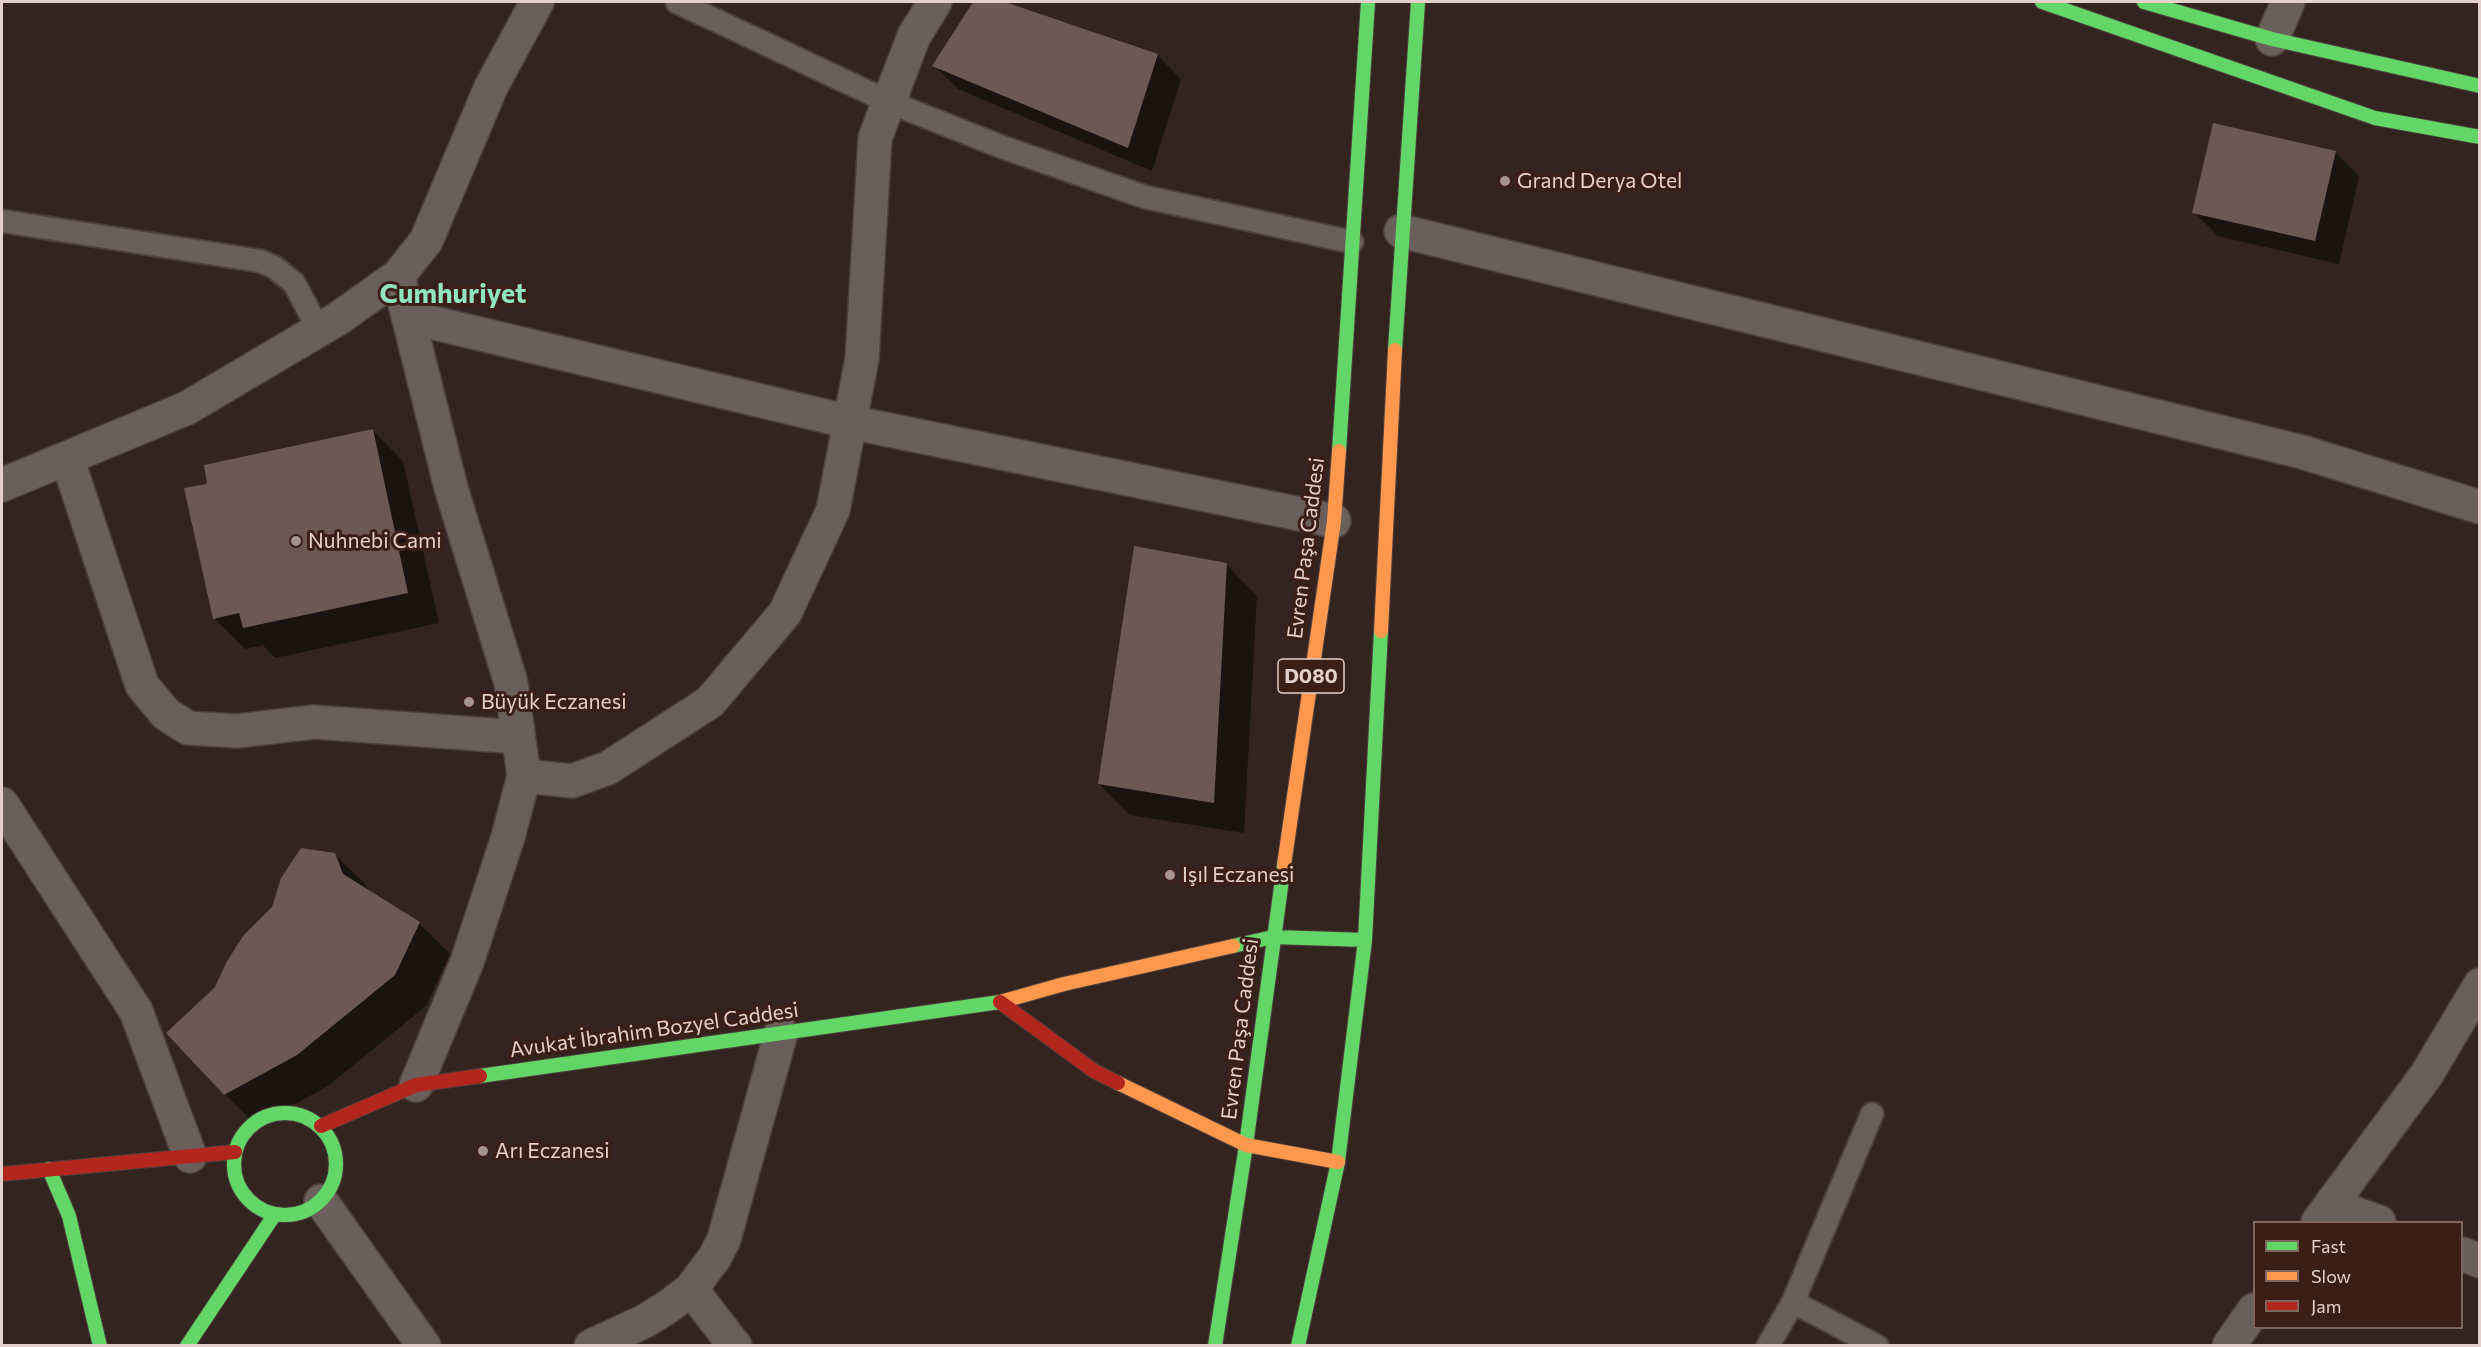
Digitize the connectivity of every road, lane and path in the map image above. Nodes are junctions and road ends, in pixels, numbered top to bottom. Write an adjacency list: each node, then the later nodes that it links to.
1 (537, 2): 16 (street)
2 (677, 2): 11 (lane)
3 (935, 2): 11 (street)
4 (1368, 2): 15 (main road, Evren Paşa Caddesi / D080)
5 (1418, 2): 14 (main road)
6 (2042, 2): 12 (main road)
7 (2144, 2): 9 (main road)
8 (2288, 2): 9 (street)
9 (2272, 39): 10 (main road)
10 (2480, 86)
11 (889, 102): 15 (lane); 19 (street)
12 (2480, 137)
13 (2, 221): 18 (lane)
14 (1401, 231): 22 (street); 28 (main road)
15 (1352, 242): 23 (main road, Evren Paşa Caddesi / D080)
16 (398, 276): 17 (street); 18 (street)
17 (409, 317): 19 (street); 24 (street)
18 (319, 330): 20 (street)
19 (850, 422): 23 (street); 25 (street)
20 (67, 458): 21 (street); 24 (street)
21 (2, 485)
22 (2480, 507)
23 (1334, 521): 27 (main road, Evren Paşa Caddesi / D080)
24 (518, 737): 25 (street)
25 (524, 776): 32 (street)
26 (2, 804): 37 (street)
27 (1273, 937): 28 (main road, Avukat İbrahim Bozyel Caddesi); 30 (main road, Avukat İbrahim Bozyel Caddesi); 35 (main road, Evren Paşa Caddesi / D080)
28 (1365, 940): 38 (main road)
29 (2480, 985): 43 (street)
30 (1000, 1002): 31 (main road, Avukat İbrahim Bozyel Caddesi); 35 (main road)
31 (781, 1033): 32 (main road, Avukat İbrahim Bozyel Caddesi); 47 (street)
32 (416, 1085): 34 (main road, Avukat İbrahim Bozyel Caddesi)
33 (1872, 1114): 48 (lane)
34 (321, 1126): 36 (main road); 41 (main road)
35 (1246, 1145): 38 (main road); 55 (main road, Evren Paşa Caddesi / D080)
36 (235, 1152): 37 (main road); 42 (main road)
37 (190, 1156): 39 (main road)
38 (1338, 1162): 56 (main road)
39 (49, 1169): 40 (main road); 50 (main road)
40 (2, 1174)
41 (321, 1201): 42 (main road); 52 (street)
42 (275, 1214): 51 (main road)
43 (2325, 1214): 44 (street)
44 (2372, 1221)
45 (2463, 1254): 46 (street)
46 (2480, 1261)
47 (691, 1289): 53 (street); 54 (street)
48 (1793, 1302): 57 (lane); 58 (lane)
49 (2253, 1311): 59 (street)
50 (100, 1346)
51 (187, 1346)
52 (424, 1346)
53 (591, 1346)
54 (735, 1346)
55 (1215, 1346)
56 (1298, 1346)
57 (1768, 1346)
58 (1877, 1346)
59 (2229, 1346)

